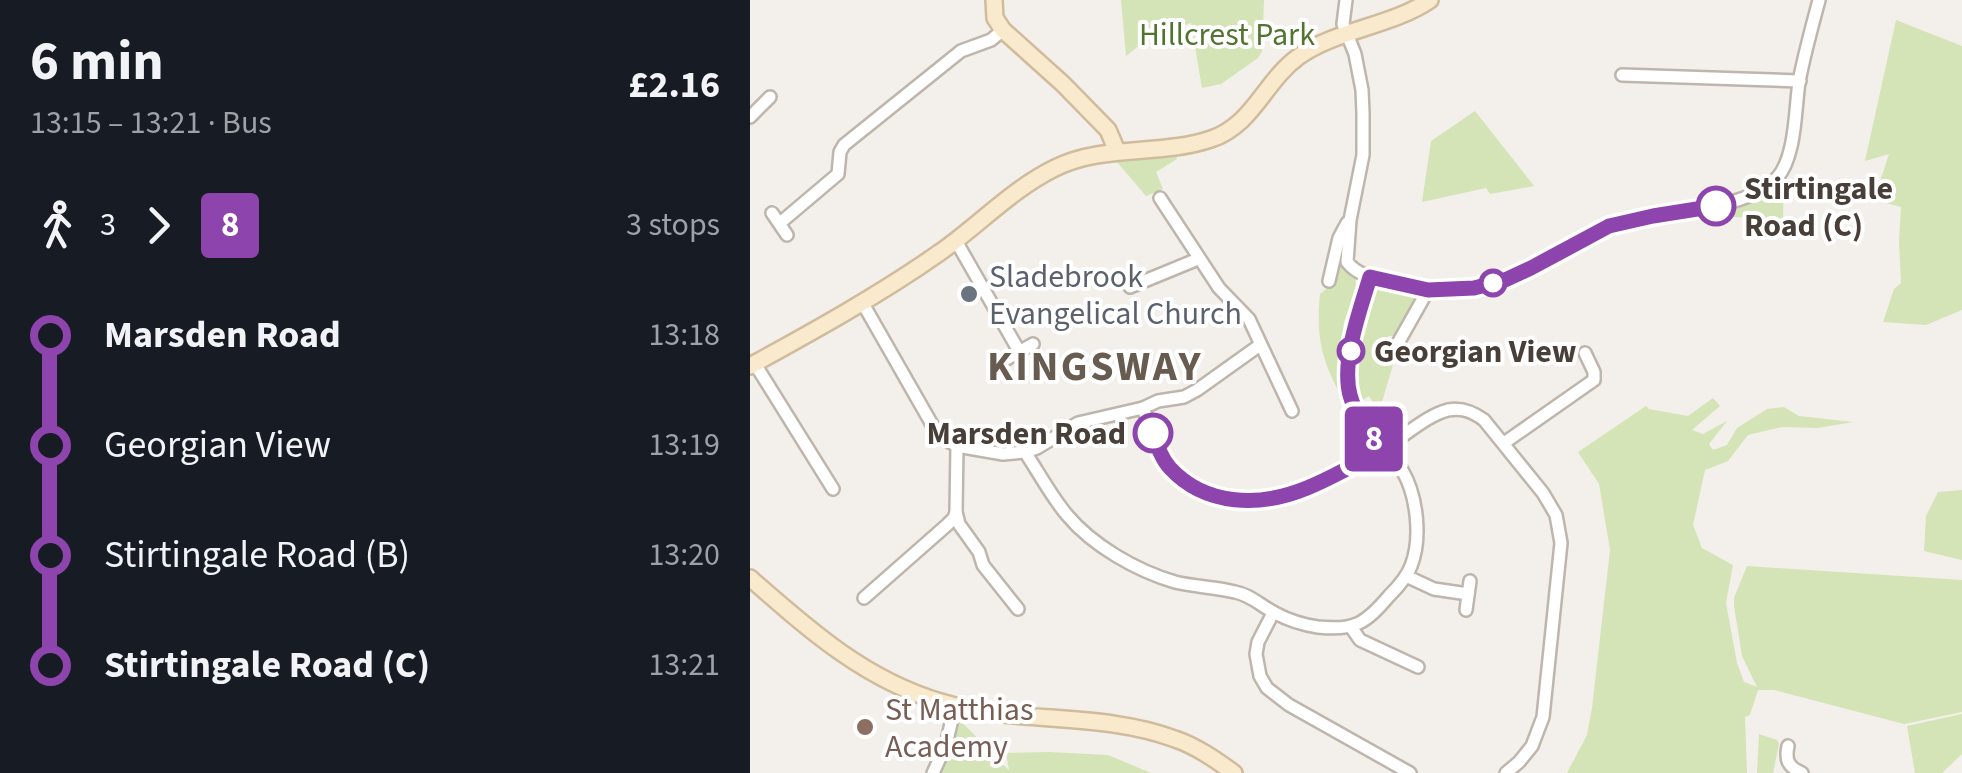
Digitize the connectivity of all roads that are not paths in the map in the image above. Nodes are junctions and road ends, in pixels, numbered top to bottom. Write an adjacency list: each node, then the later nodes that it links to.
1 (994, 0): 5 (street)
2 (1346, 0): 6 (street)
3 (1430, 0): 6 (street)
4 (1819, 0): 8 (street)
5 (1003, 30): 11 (street); 14 (street)
6 (1346, 35): 11 (street); 13 (street)
7 (1622, 75): 8 (street)
8 (1800, 80): 20 (street)
9 (770, 97): 10 (street)
10 (750, 117)
11 (1117, 152): 15 (street)
12 (1160, 198): 16 (street)
13 (1350, 220): 17 (street); 18 (street)
14 (780, 224)
15 (956, 242): 21 (street); 24 (street)
16 (1198, 259): 19 (street); 23 (street)
17 (1370, 277): 20 (street); 33 (street)
18 (1329, 281)
19 (1130, 287)
20 (1428, 290): 25 (street)
21 (862, 302): 28 (street); 32 (street)
22 (1033, 344): 24 (street)
23 (1260, 345): 29 (street); 30 (street)
24 (1019, 351): 27 (street)
25 (1393, 352)
26 (1585, 352): 31 (street)
27 (1003, 361)
28 (752, 365): 35 (street)
29 (1142, 408): 33 (street); 34 (street)
30 (1292, 411)
31 (1504, 443): 33 (street); 50 (street)
32 (957, 446): 34 (street); 36 (street)
33 (1384, 449): 37 (street)
34 (1025, 452): 42 (street)
35 (833, 490)
36 (956, 512): 39 (street); 40 (street)
37 (1406, 576): 41 (street); 43 (street)
38 (750, 578): 45 (street)
39 (864, 598)
40 (1018, 609)
41 (1466, 610)
42 (1273, 612): 43 (street); 49 (street)
43 (1351, 628): 44 (street)
44 (1418, 667)
45 (955, 706): 47 (street); 48 (street)
46 (1788, 746): 51 (street)
47 (933, 773)
48 (1234, 773)
49 (1410, 773)
50 (1506, 773)
51 (1802, 773)

